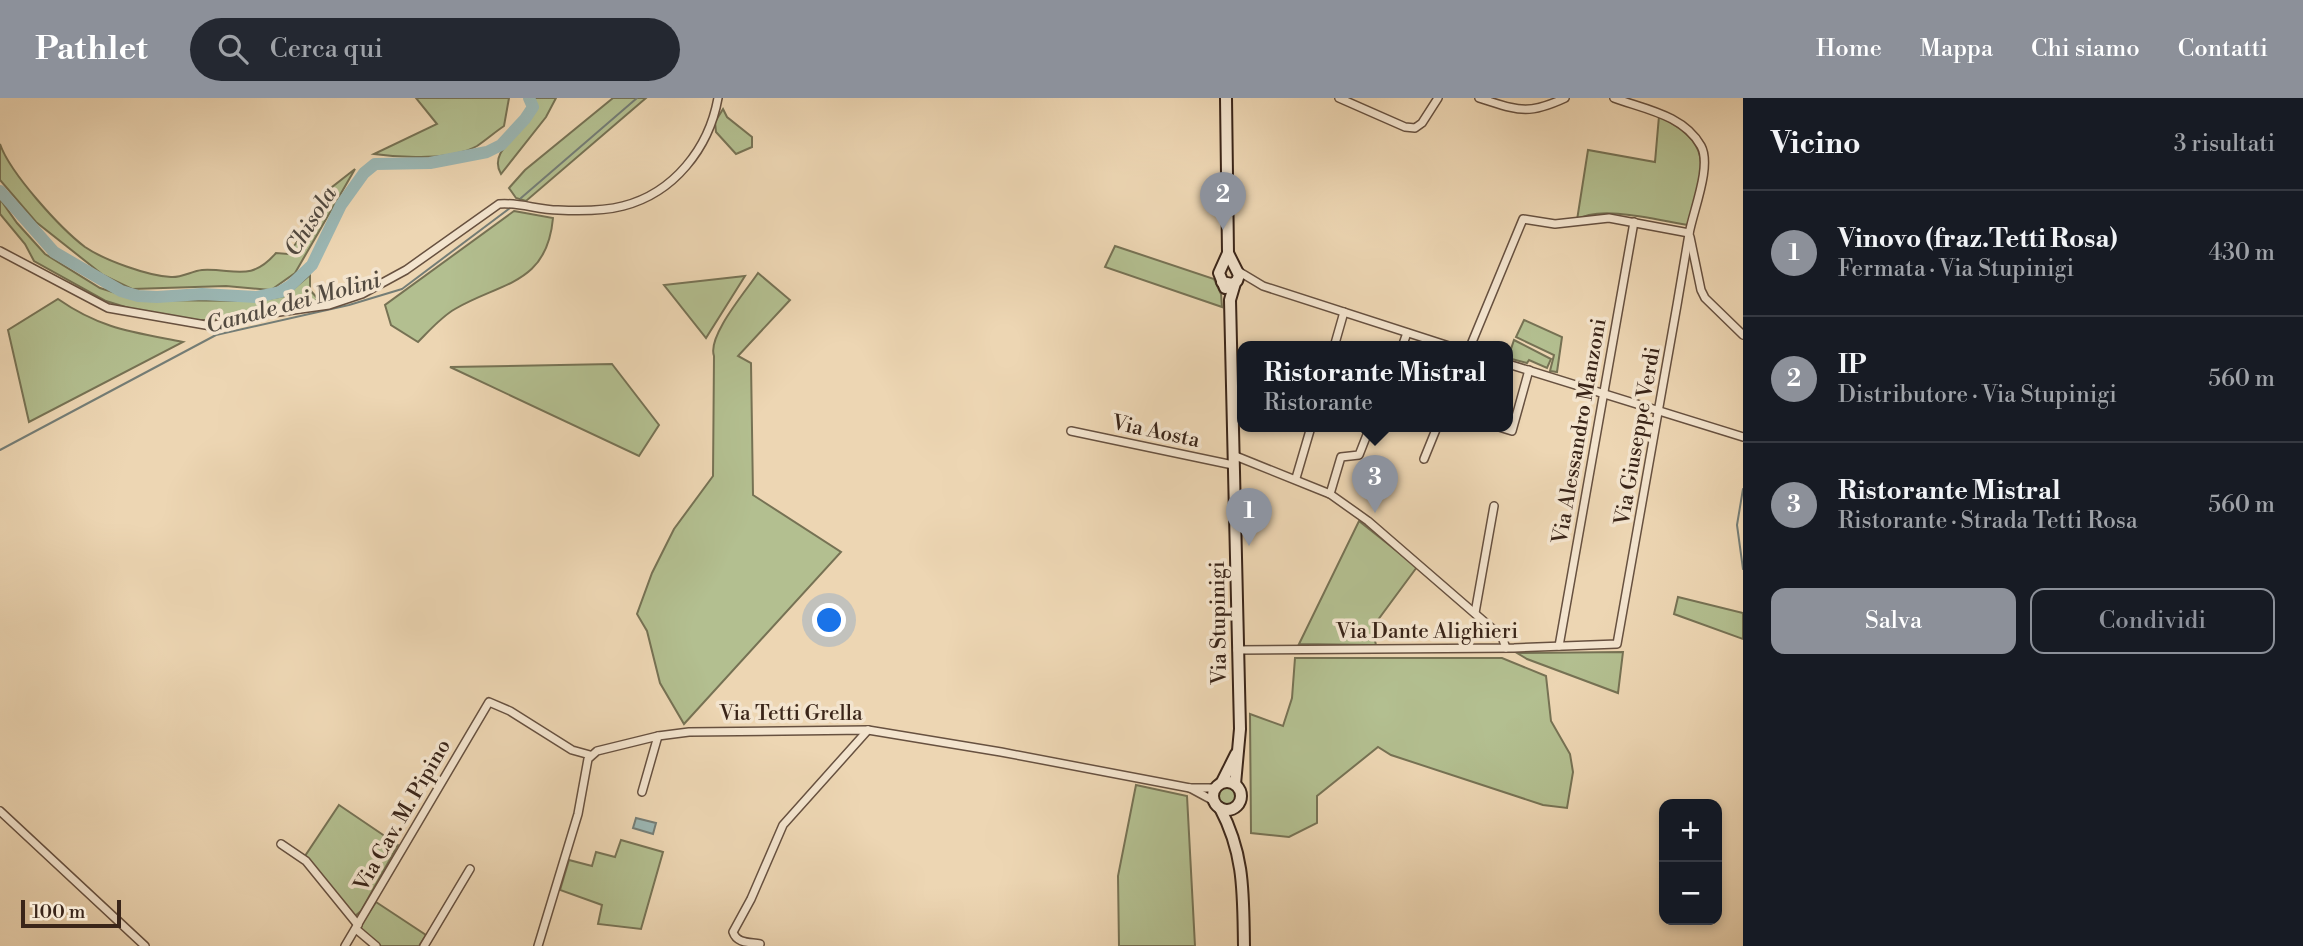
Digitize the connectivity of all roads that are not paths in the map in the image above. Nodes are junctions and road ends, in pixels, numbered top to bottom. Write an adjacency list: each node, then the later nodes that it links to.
1 (718, 98): 10 (street)
2 (1226, 98): 11 (street)
3 (1339, 98): 4 (street)
4 (1438, 98)
5 (1479, 98): 6 (street)
6 (1564, 98)
7 (1614, 98): 9 (street, Via Giuseppe Verdi)
8 (1634, 222): 9 (street); 22 (street); 25 (street, Via Alessandro Manzoni)
9 (1689, 233): 18 (street); 26 (street, Via Giuseppe Verdi)
10 (0, 251)
11 (1228, 253): 12 (street); 13 (street)
12 (1222, 268): 13 (street); 14 (street, Via Stupinigi)
13 (1236, 275): 14 (street); 15 (street, Via Stupinigi); 16 (street)
14 (1223, 282): 15 (street, Via Stupinigi)
15 (1230, 300): 27 (street, Via Stupinigi)
16 (1344, 312): 17 (street); 19 (street)
17 (1407, 333): 20 (street); 21 (street)
18 (1743, 335)
19 (1336, 341)
20 (1404, 341)
21 (1433, 341)
22 (1472, 341)
23 (1513, 365): 24 (street)
24 (1529, 370): 25 (street); 28 (street)
25 (1603, 393): 26 (street); 41 (street, Via Alessandro Manzoni)
26 (1660, 410): 33 (street); 40 (street, Via Giuseppe Verdi)
27 (1237, 419): 35 (street, Via Stupinigi)
28 (1513, 428)
29 (1071, 431): 35 (street, Via Aosta)
30 (1310, 432): 36 (street)
31 (1368, 432): 37 (street)
32 (1435, 432): 34 (street)
33 (1743, 437)
34 (1424, 459)
35 (1233, 460): 36 (street, Via Aosta); 43 (street, Via Stupinigi)
36 (1296, 478): 37 (street, Via Aosta)
37 (1330, 494): 39 (street, Via Aosta)
38 (1494, 506): 39 (street)
39 (1475, 614): 42 (street, Via Aosta)
40 (1617, 644): 41 (street, Via Dante Alighieri)
41 (1559, 646): 42 (street, Via Dante Alighieri)
42 (1506, 648): 43 (street, Via Dante Alighieri)
43 (1237, 650): 46 (street, Via Stupinigi)
44 (868, 730): 45 (street, Via Tetti Grella); 50 (street, Via Tetti Grella); 59 (street)
45 (658, 736): 47 (street, Via Tetti Grella); 51 (street)
46 (1239, 741): 48 (street, Via Stupinigi); 49 (street, Via Stupinigi)
47 (590, 755): 58 (street, Via Cav. M. Pipino); 64 (street)
48 (1235, 784): 49 (street); 53 (street, Via Stupinigi)
49 (1218, 785): 50 (street, Via Tetti Grella); 52 (street, Via Stupinigi)
50 (1190, 788): 52 (street, Via Tetti Grella)
51 (642, 792)
52 (1217, 805): 53 (street); 55 (street, Via Stupinigi)
53 (1238, 806): 55 (street, Via Stupinigi)
54 (0, 811): 60 (street)
55 (1235, 839): 65 (street, Via Stupinigi)
56 (281, 844): 58 (street)
57 (470, 869): 63 (street)
58 (357, 927): 61 (street, Via Cav. M. Pipino); 62 (street)
59 (760, 944)
60 (145, 946)
61 (345, 946)
62 (376, 946)
63 (424, 946)
64 (538, 946)
65 (1244, 946)

